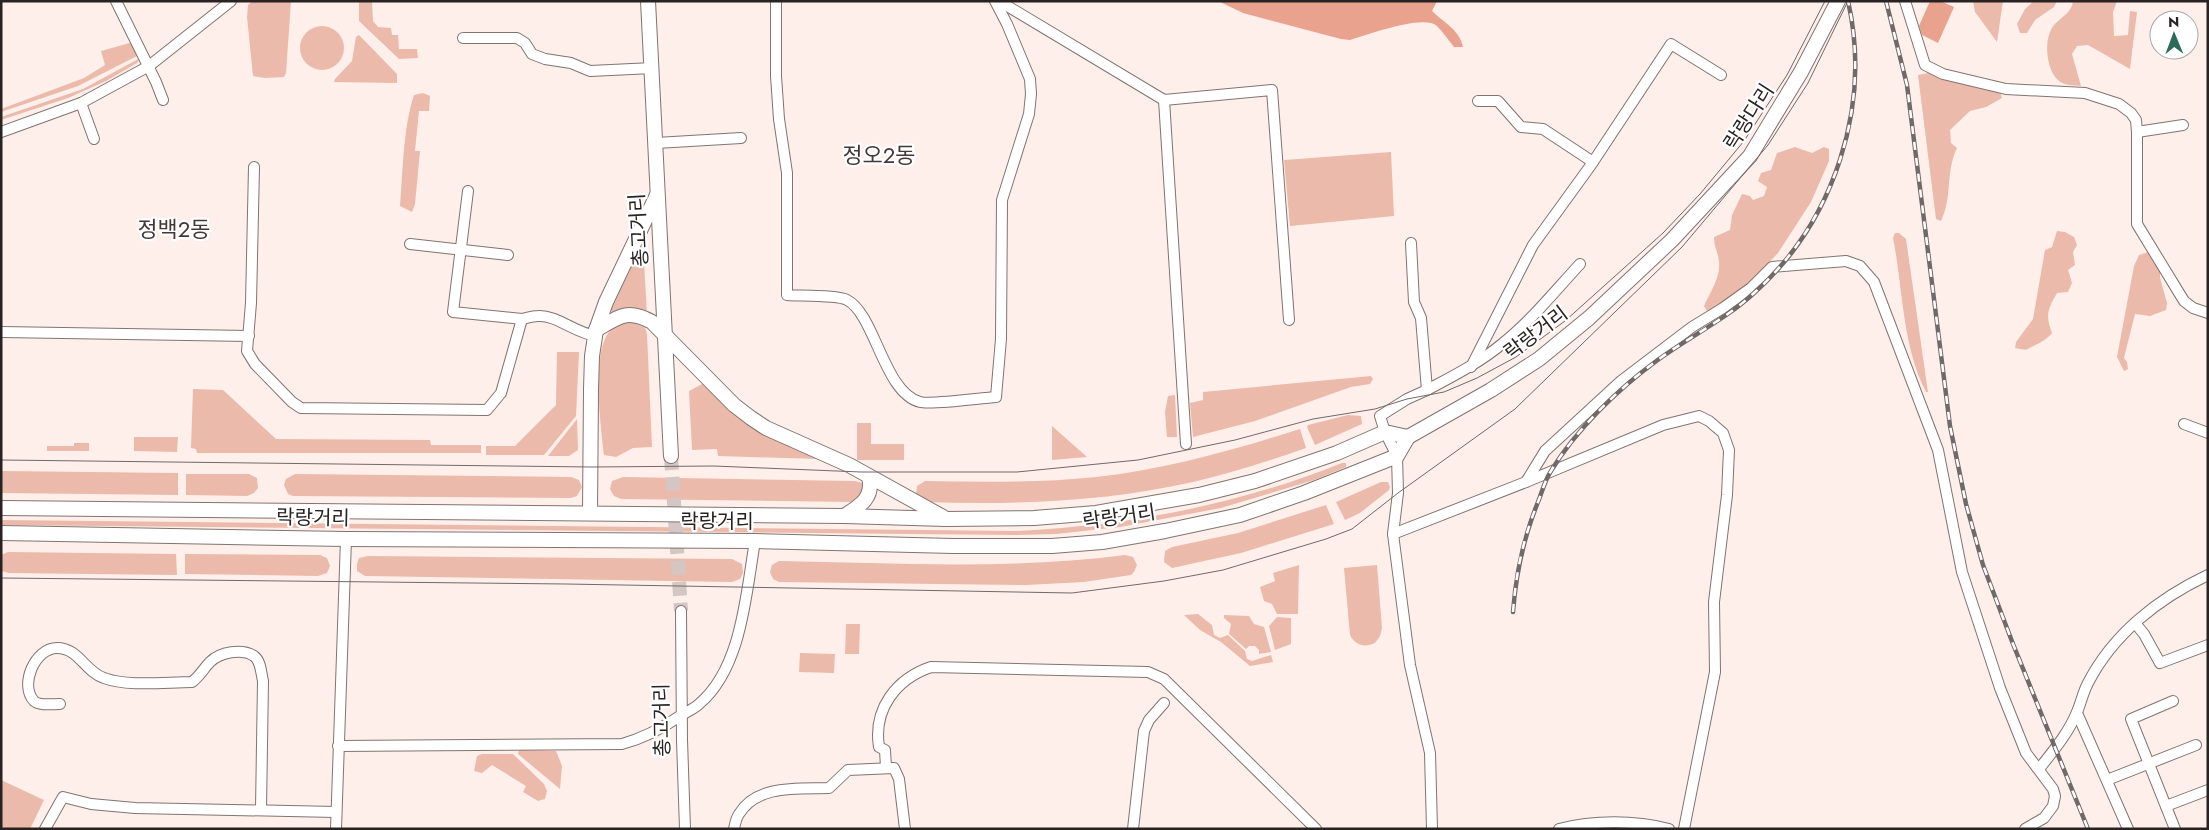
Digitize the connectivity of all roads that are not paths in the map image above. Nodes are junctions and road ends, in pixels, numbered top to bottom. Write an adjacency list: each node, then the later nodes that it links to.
1 (116, 1): 10 (street)
2 (231, 1): 10 (street)
3 (648, 1): 11 (main road, 총고거리)
4 (776, 1): 5 (street)
5 (995, 1)
6 (999, 1): 14 (street)
7 (1838, 1): 27 (main road, 락랑다리)
8 (1905, 1): 19 (street)
9 (463, 38): 11 (street)
10 (149, 66): 13 (street); 16 (street)
11 (653, 68): 22 (main road, 총고거리)
12 (1722, 75): 23 (street)
13 (163, 100)
14 (1164, 100): 35 (street); 46 (street)
15 (1478, 101): 23 (street)
16 (81, 104): 18 (street); 21 (street)
17 (2183, 125): 19 (street)
18 (1, 132)
19 (2137, 132): 33 (street)
20 (741, 138): 22 (street)
21 (94, 139)
22 (656, 143): 26 (main road, 총고거리)
23 (1593, 162): 40 (street)
24 (254, 167): 38 (street)
25 (468, 191): 30 (street)
26 (657, 194): 37 (main road); 39 (main road, 총고거리)
27 (1672, 240): 45 (main road, 락랑거리)
28 (1411, 243): 41 (street)
29 (410, 244): 30 (street)
30 (461, 249): 31 (street); 34 (street)
31 (508, 255)
32 (1580, 264): 40 (street)
33 (2208, 313)
34 (522, 319): 37 (street); 38 (street)
35 (1289, 320)
36 (1, 332): 38 (street)
37 (596, 333): 39 (main road); 52 (main road)
38 (249, 336)
39 (666, 337): 47 (main road, 총고거리); 49 (main road)
40 (1471, 367): 41 (street)
41 (1427, 390): 43 (street)
42 (2184, 424): 44 (street)
43 (1385, 432): 45 (main road); 48 (street); 54 (main road, 락랑거리)
44 (2208, 433)
45 (1408, 437): 48 (main road)
46 (1186, 444)
47 (671, 456)
48 (1397, 456): 56 (street); 58 (main road, 락랑거리)
49 (870, 477): 53 (main road); 54 (main road)
50 (1526, 482): 56 (street); 72 (street); 88 (street)
51 (1, 508): 52 (main road, 락랑거리)
52 (590, 514): 53 (main road, 락랑거리)
53 (844, 516): 54 (main road, 락랑거리)
54 (946, 519)
55 (1, 533): 57 (main road, 락랑거리)
56 (1393, 534): 78 (street)
57 (346, 539): 58 (main road, 락랑거리); 69 (street)
58 (755, 541): 67 (street)
59 (2208, 575): 61 (street)
60 (681, 611): 67 (street, 총고거리)
61 (2135, 623): 62 (street); 66 (street)
62 (2208, 645)
63 (2173, 701): 70 (street)
64 (1164, 703): 84 (street)
65 (60, 704): 76 (street)
66 (2077, 713): 72 (street); 73 (street)
67 (682, 715): 69 (street); 81 (street, 총고거리)
68 (2196, 745): 70 (street)
69 (338, 746): 77 (street)
70 (2149, 764): 73 (street); 75 (street)
71 (886, 767): 82 (street); 83 (street); 85 (street)
72 (2039, 769): 89 (street)
73 (2108, 780): 90 (street)
74 (2208, 790): 75 (street)
75 (2166, 806): 91 (street)
76 (262, 809): 77 (street); 79 (street)
77 (336, 812): 80 (street)
78 (1435, 827)
79 (45, 829)
80 (336, 829)
81 (686, 829)
82 (734, 829)
83 (905, 829)
84 (1133, 829)
85 (1316, 829)
86 (1559, 829): 87 (street)
87 (1669, 829)
88 (1684, 829)
89 (2025, 829)
90 (2128, 829)
91 (2175, 829)

